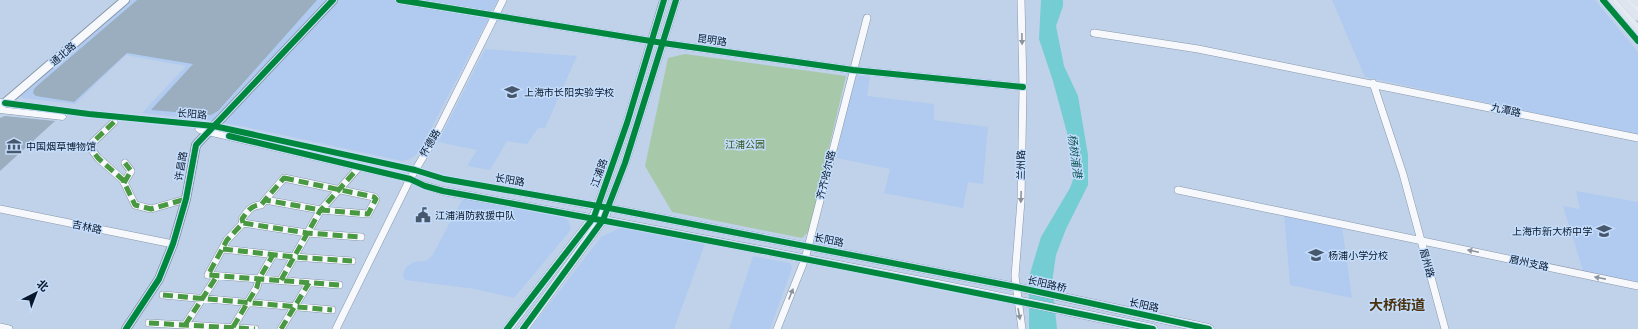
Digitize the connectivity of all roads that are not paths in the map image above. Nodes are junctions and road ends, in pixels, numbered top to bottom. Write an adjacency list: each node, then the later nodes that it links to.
1 (125, 0): 30 (street, 通北路)
2 (333, 0): 32 (street, 许昌路)
3 (399, 0): 17 (street, 昆明路)
4 (503, 0): 17 (street, 怀德路)
5 (664, 0): 24 (main road, 江浦路)
6 (676, 0): 26 (main road, 江浦路)
7 (1021, 0): 29 (street, 兰州路, one-way to 29)
8 (1603, 0): 25 (main road)
9 (1608, 0): 23 (highway)
10 (1612, 0): 21 (main road)
11 (1615, 0): 20 (highway)
12 (1622, 0): 19 (highway)
13 (1628, 0): 16 (main road)
14 (1634, 0): 15 (highway)
15 (1638, 4)
16 (1638, 10)
17 (495, 15): 24 (street, 昆明路); 36 (street, 怀德路)
18 (867, 18): 27 (street, 齐齐哈尔路)
19 (1638, 18)
20 (1638, 25)
21 (1638, 29)
22 (1094, 33): 28 (street, 九潭路)
23 (1638, 36)
24 (652, 41): 26 (street, 昆明路); 43 (main road, 江浦路)
25 (1638, 41)
26 (663, 43): 27 (street, 昆明路); 43 (main road, 江浦路)
27 (853, 70): 29 (street, 昆明路); 52 (street, 齐齐哈尔路)
28 (1373, 83): 33 (street, 九潭路); 50 (street, 眉州路)
29 (1023, 87): 64 (street, 兰州路, one-way to 64)
30 (1, 106): 31 (main road, 长阳路); 32 (main road, 长阳路)
31 (114, 122): 32 (main road, 长阳路); 38 (street)
32 (211, 129): 35 (main road, 长阳路); 36 (main road, 长阳路); 41 (street, 许昌路)
33 (1638, 138)
34 (125, 163): 38 (street)
35 (360, 167): 37 (main road, 长阳路); 39 (street)
36 (415, 170): 37 (street, 怀德路); 43 (main road, 长阳路)
37 (410, 179): 46 (main road, 长阳路); 80 (street, 怀德路)
38 (124, 184): 41 (street)
39 (338, 190): 42 (street); 45 (street); 45 (street)
40 (1178, 190): 50 (street, 眉州支路)
41 (186, 199): 51 (street, 许昌路)
42 (265, 200): 45 (street); 47 (street)
43 (604, 207): 46 (main road, 江浦路); 52 (main road, 长阳路)
44 (0, 209): 51 (street, 吉林路)
45 (321, 210): 48 (street)
46 (599, 219): 56 (main road, 长阳路); 81 (main road, 江浦路); 82 (main road, 江浦路)
47 (243, 223): 48 (street); 53 (street)
48 (307, 233): 49 (street); 55 (street)
49 (361, 237)
50 (1420, 241): 63 (street, 眉州支路, one-way to 50); 87 (street, 眉州路)
51 (173, 244): 77 (street, 许昌路)
52 (808, 246): 56 (street, 齐齐哈尔路); 64 (main road, 长阳路)
53 (223, 248): 54 (street); 58 (street)
54 (273, 255): 55 (street); 59 (street)
55 (294, 257): 57 (street); 60 (street)
56 (805, 259): 67 (main road, 长阳路); 83 (street, 齐齐哈尔路, one-way to 56)
57 (352, 261)
58 (217, 276): 59 (street); 66 (street)
59 (259, 279): 60 (street); 69 (street)
60 (281, 280): 61 (street)
61 (308, 283): 62 (street); 70 (street)
62 (338, 285)
63 (1638, 286)
64 (1016, 287): 67 (street, 兰州路); 68 (main road, 长阳路桥)
65 (163, 295): 66 (street)
66 (202, 299): 69 (street); 73 (street)
67 (1016, 300): 84 (street, 兰州路, one-way to 84); 85 (main road)
68 (1074, 300): 86 (main road, 长阳路)
69 (247, 302): 70 (street); 75 (street)
70 (295, 306): 71 (street); 79 (street)
71 (332, 310)
72 (149, 323): 73 (street)
73 (186, 325): 75 (street)
74 (0, 327): 76 (street)
75 (233, 327): 78 (street)
76 (9, 329)
77 (126, 329)
78 (255, 329)
79 (281, 329)
80 (336, 329)
81 (507, 329)
82 (523, 329)
83 (776, 329)
84 (1022, 329)
85 (1153, 329)
86 (1209, 329)
87 (1445, 329)

